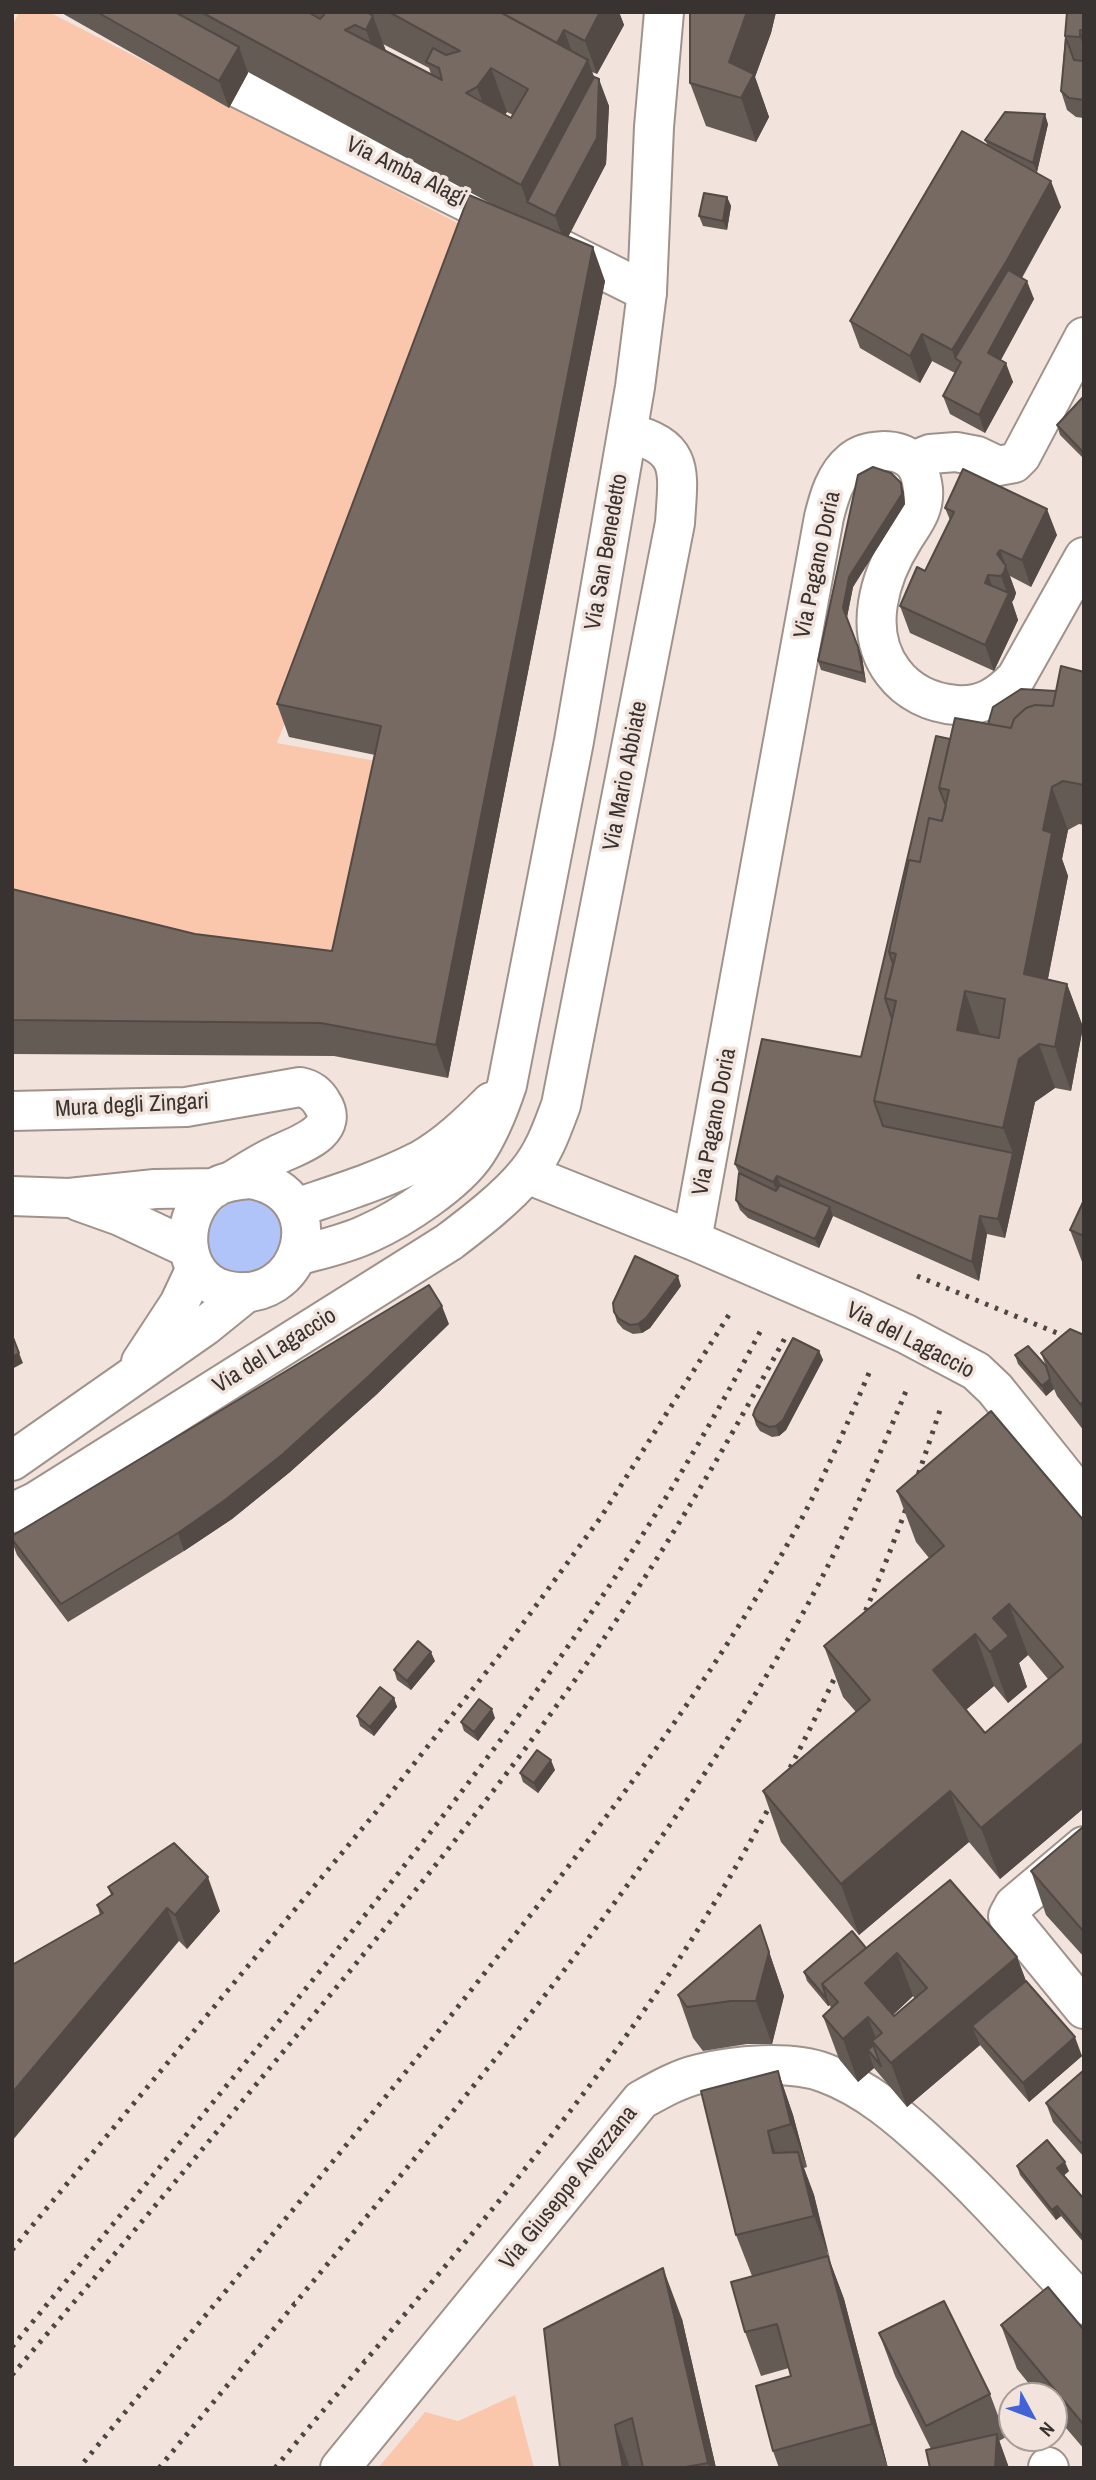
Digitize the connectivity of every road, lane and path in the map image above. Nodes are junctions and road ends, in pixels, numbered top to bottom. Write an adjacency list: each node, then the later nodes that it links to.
1 (664, 12): 3 (street, Via San Benedetto)
2 (240, 89): 3 (street, Via Amba Alagi)
3 (647, 292): 5 (street, Via San Benedetto)
4 (1084, 337): 6 (street)
5 (628, 433): 8 (street, Via San Benedetto); 10 (street, Via Mario Abbiate)
6 (913, 461): 7 (street); 15 (street, Via Pagano Doria)
7 (1084, 557)
8 (507, 1086): 14 (street); 16 (street, Via San Benedetto)
9 (12, 1111): 11 (street, Mura degli Zingari)
10 (540, 1166): 15 (street, Via del Lagaccio); 22 (street, Via del Lagaccio)
11 (223, 1184): 13 (street); 14 (street); 17 (street)
12 (12, 1196): 13 (street)
13 (69, 1198): 17 (street)
14 (296, 1208): 16 (street)
15 (682, 1236): 21 (street, Via del Lagaccio)
16 (297, 1256): 18 (street)
17 (192, 1259): 18 (street); 19 (street)
18 (247, 1292): 19 (street)
19 (130, 1379): 20 (street)
20 (12, 1461)
21 (1084, 1500)
22 (12, 1513)
23 (1084, 1846): 24 (street)
24 (1084, 2009)
25 (1084, 2305): 26 (street, Via Giuseppe Avezzana)
26 (340, 2468)

